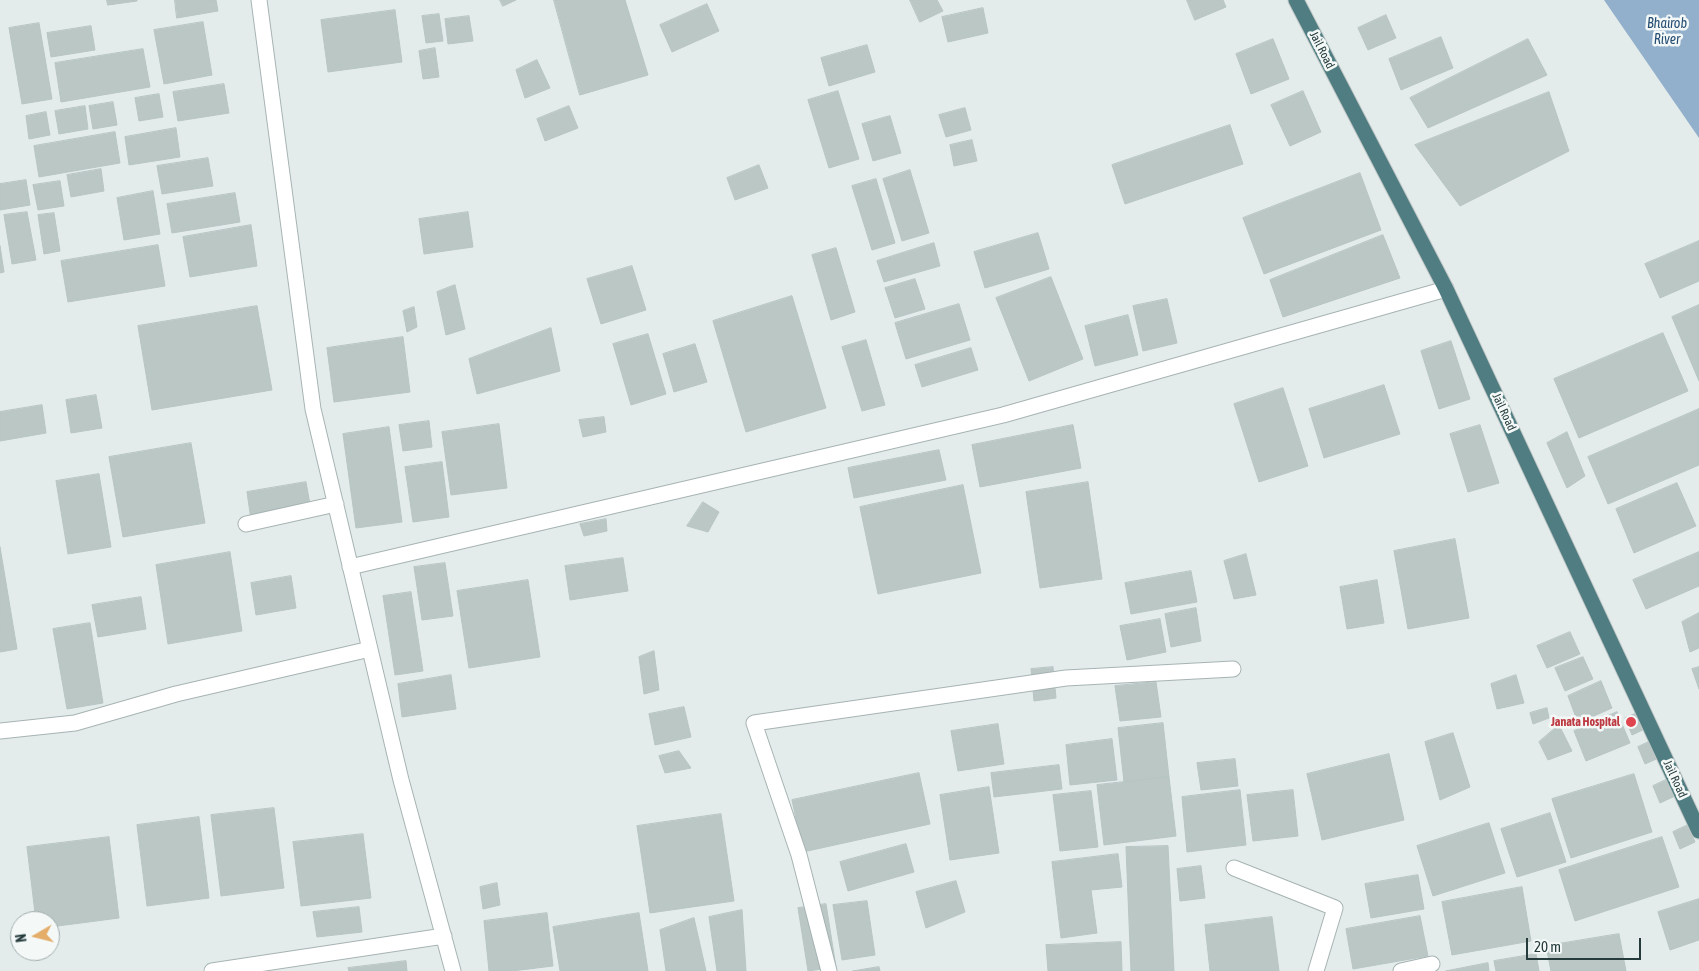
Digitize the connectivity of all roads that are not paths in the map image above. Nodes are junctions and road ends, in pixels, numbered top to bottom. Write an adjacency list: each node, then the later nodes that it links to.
1 (259, 0): 4 (street)
2 (1296, 0): 3 (highway, Jail Road)
3 (1446, 289): 6 (street); 10 (highway, Jail Road)
4 (336, 504): 5 (street); 6 (street)
5 (246, 524)
6 (350, 567): 7 (street)
7 (370, 649): 9 (street); 12 (street)
8 (1233, 668): 16 (street)
9 (0, 731)
10 (1699, 831)
11 (1234, 868): 17 (street)
12 (444, 936): 14 (street); 15 (street)
13 (1432, 964): 18 (street)
14 (212, 971)
15 (453, 971)
16 (829, 971)
17 (1316, 971)
18 (1401, 971)

